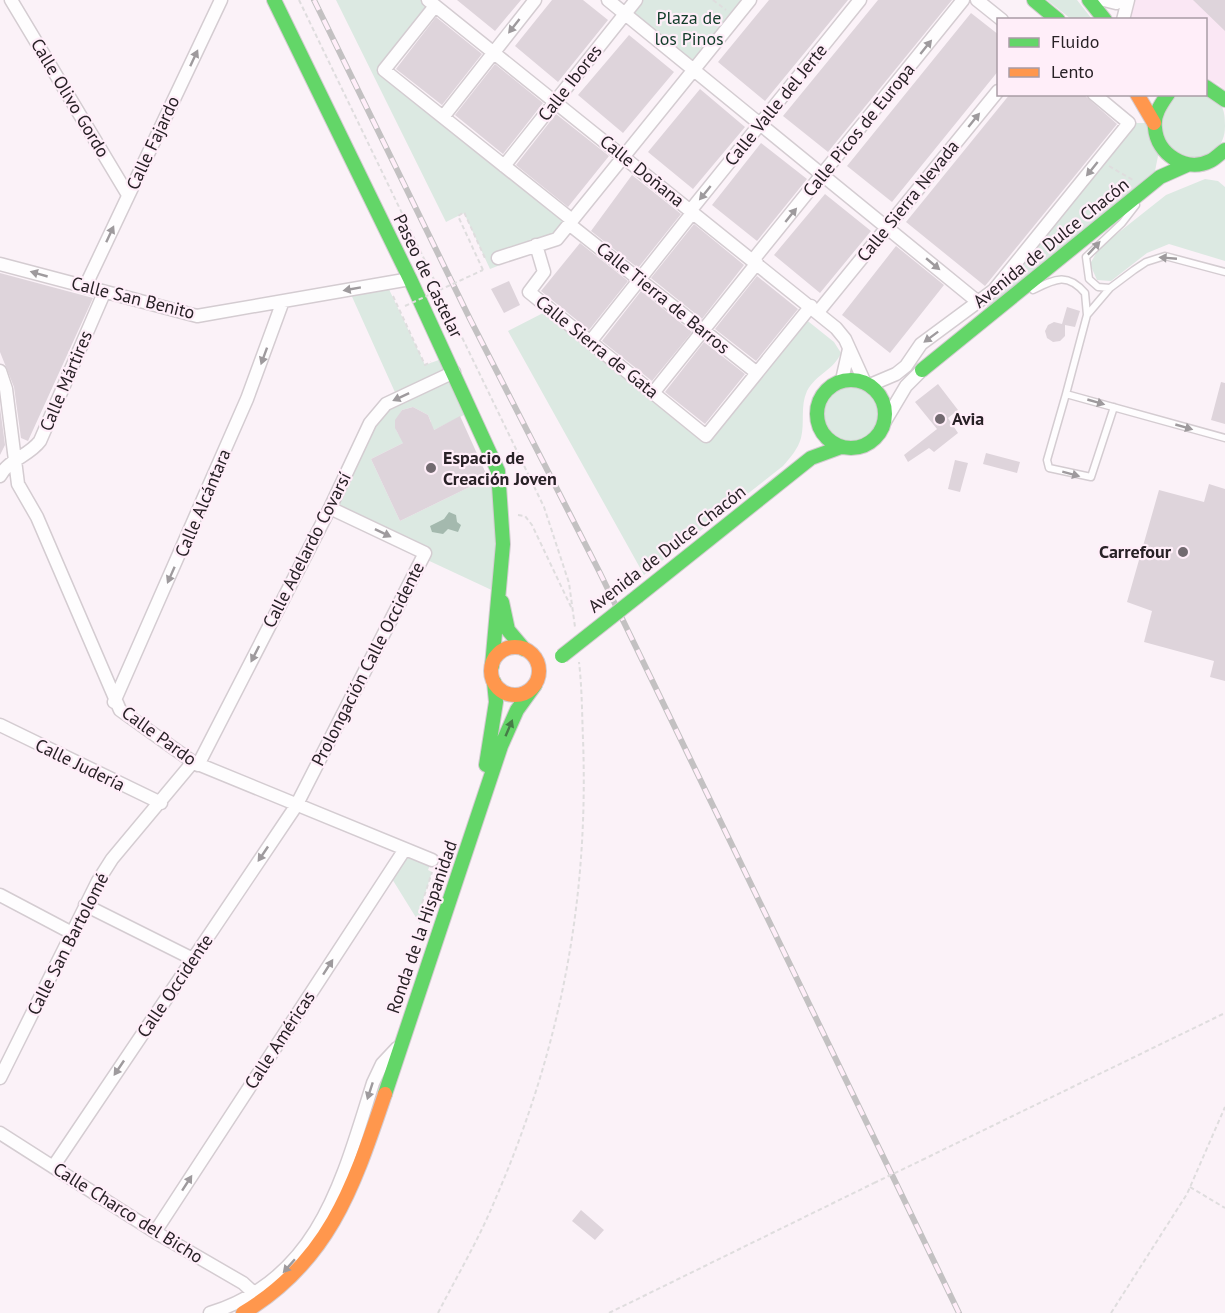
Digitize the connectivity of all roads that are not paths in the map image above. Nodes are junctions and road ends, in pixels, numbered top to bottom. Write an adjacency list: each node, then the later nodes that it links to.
1 (221, 0): 43 (street, Calle Fajardo, one-way to 1)
2 (274, 0): 52 (street, Paseo de Castelar)
3 (534, 0): 22 (street, one-way to 22)
4 (608, 0): 17 (street)
5 (636, 0): 17 (street, Calle Ibores)
6 (750, 0): 23 (street)
7 (860, 0): 33 (street, Calle Valle del Jerte)
8 (963, 0): 41 (street, Calle Picos de Europa, one-way to 8)
9 (977, 0): 18 (street)
10 (1034, 0): 19 (street)
11 (1089, 0): 20 (street)
12 (1104, 0): 13 (street)
13 (1122, 0)
14 (1128, 0): 21 (street)
15 (14, 1): 43 (street, Calle Olivo Gordo)
16 (431, 2): 22 (street, Calle Doñana); 31 (street, Calle Tierra de Barros)
17 (625, 14): 23 (street); 30 (street, Calle Ibores)
18 (1000, 18)
19 (1056, 18)
20 (1103, 18)
21 (1124, 18)
22 (493, 52): 30 (street, Calle Doñana); 31 (street)
23 (694, 69): 33 (street); 36 (street)
24 (1207, 88): 29 (street)
25 (997, 92): 46 (street, Calle Sierra Nevada, one-way to 25)
26 (1096, 96): 59 (street, one-way to 59)
27 (1138, 96): 32 (street)
28 (1166, 96): 32 (street)
29 (1225, 100)
30 (556, 102): 36 (street, Calle Doñana); 39 (street, Calle Ibores)
31 (443, 117): 39 (street, Calle Tierra de Barros)
32 (1154, 123): 34 (street)
33 (761, 124): 41 (street); 44 (street, Calle Valle del Jerte, one-way to 44)
34 (1160, 146): 38 (street); 42 (street)
35 (1225, 150): 37 (street)
36 (623, 157): 44 (street, Calle Doñana); 45 (street)
37 (1207, 163): 38 (street, Avenida de Dulce Chacón); 40 (street)
38 (1187, 165): 42 (street, Avenida de Dulce Chacón)
39 (504, 166): 45 (street, Calle Tierra de Barros)
40 (1225, 171)
41 (824, 174): 46 (street); 49 (street, Calle Picos de Europa, one-way to 41)
42 (1145, 189): 55 (lane, one-way to 42); 57 (street, Avenida de Dulce Chacón)
43 (128, 195): 54 (street, Calle Fajardo, one-way to 43)
44 (692, 212): 49 (street, Calle Doñana); 53 (street, Calle Valle del Jerte)
45 (571, 222): 47 (street); 53 (street, Calle Tierra de Barros)
46 (887, 227): 59 (street, one-way to 59); 60 (street, Calle Sierra Nevada)
47 (536, 245): 48 (street); 64 (street, Calle Sierra de Gata)
48 (492, 259)
49 (755, 262): 60 (street, Calle Doñana); 63 (street, Calle Picos de Europa)
50 (0, 264): 54 (street, Calle San Benito, one-way to 50)
51 (1225, 272): 55 (lane, one-way to 55)
52 (410, 279): 58 (street, Calle San Benito, one-way to 58); 68 (street, Paseo de Castelar)
53 (639, 280): 63 (street, Calle Tierra de Barros); 64 (street, Calle Valle del Jerte)
54 (85, 287): 56 (street, Calle San Benito)
55 (1110, 288): 62 (lane)
56 (104, 292): 58 (street, Calle San Benito); 80 (street, Calle Mártires)
57 (1015, 296): 61 (street, Avenida de Dulce Chacón); 62 (lane)
58 (283, 301): 91 (street, Calle Alcántara, one-way to 91)
59 (980, 301): 61 (street); 71 (street, one-way to 71)
60 (815, 309): 65 (street, Calle Doñana); 69 (street, Calle Sierra Nevada)
61 (993, 314): 66 (street, Avenida de Dulce Chacón)
62 (1087, 315): 73 (lane)
63 (703, 330): 69 (street, Calle Tierra de Barros); 72 (street, Calle Picos de Europa)
64 (590, 342): 72 (street, Calle Sierra de Gata)
65 (849, 348): 70 (street); 71 (street, Calle Doñana)
66 (922, 370): 71 (street, Avenida de Dulce Chacón); 75 (street, Avenida de Dulce Chacón)
67 (0, 371): 80 (street, Calle Pardo)
68 (454, 372): 84 (street, Calle Adelardo Covarsí, one-way to 84); 85 (street, Paseo de Castelar)
69 (757, 373): 77 (street, Calle Sierra Nevada)
70 (842, 380): 71 (street); 76 (street)
71 (869, 385): 75 (street)
72 (653, 393): 77 (street, Calle Sierra de Gata)
73 (1066, 394): 74 (lane, one-way to 74); 74 (lane, one-way to 74)
74 (1114, 407): 78 (lane, one-way to 78)
75 (884, 423): 79 (street)
76 (818, 426): 79 (street); 81 (street, Avenida de Dulce Chacón)
77 (706, 436)
78 (1225, 438)
79 (841, 447): 81 (street, Avenida de Dulce Chacón)
80 (15, 459): 82 (street, Calle Mártires); 83 (street, Calle Pardo)
81 (795, 471): 87 (street, Avenida de Dulce Chacón, bridge)
82 (0, 478): 83 (street)
83 (18, 484): 91 (street, Calle Pardo)
84 (330, 508): 93 (street, Calle Adelardo Covarsí, one-way to 93); 95 (street, Prolongación Calle Occidente, one-way to 95)
85 (500, 579): 86 (street, Paseo de Castelar); 88 (street, Paseo de Castelar)
86 (527, 651): 87 (street); 88 (street); 90 (street)
87 (562, 656): 90 (street, Avenida de Dulce Chacón)
88 (492, 666): 89 (street)
89 (494, 682): 90 (street); 96 (street, Ronda de la Hispanidad)
90 (537, 682): 96 (street, Ronda de la Hispanidad, one-way to 90)
91 (114, 702): 93 (street, Calle Pardo)
92 (0, 725): 94 (street, Calle Judería)
93 (196, 764): 94 (street, Calle San Bartolomé); 95 (street, Calle Pardo)
94 (161, 803): 100 (street, Calle San Bartolomé)
95 (296, 806): 97 (street, Calle Pardo); 102 (street, Calle Occidente, one-way to 102)
96 (476, 823): 103 (street, Ronda de la Hispanidad)
97 (405, 849): 98 (street, Calle Pardo); 107 (street, Calle Américas, one-way to 97)
98 (436, 862)
99 (0, 895): 101 (street)
100 (85, 905): 101 (street, Calle San Bartolomé); 102 (street)
101 (72, 933): 104 (street, Calle San Bartolomé)
102 (193, 959): 106 (street, Calle Occidente, one-way to 106)
103 (401, 1042): 108 (street, Ronda de la Hispanidad, one-way to 108); 110 (street, Ronda de la Hispanidad)
104 (0, 1078)
105 (0, 1133): 106 (street, Calle Charco del Bicho)
106 (53, 1167): 107 (street, Calle Charco del Bicho)
107 (155, 1232): 108 (street, Calle Charco del Bicho)
108 (255, 1294): 109 (street, Ronda de la Hispanidad)
109 (210, 1313)
110 (243, 1313)

